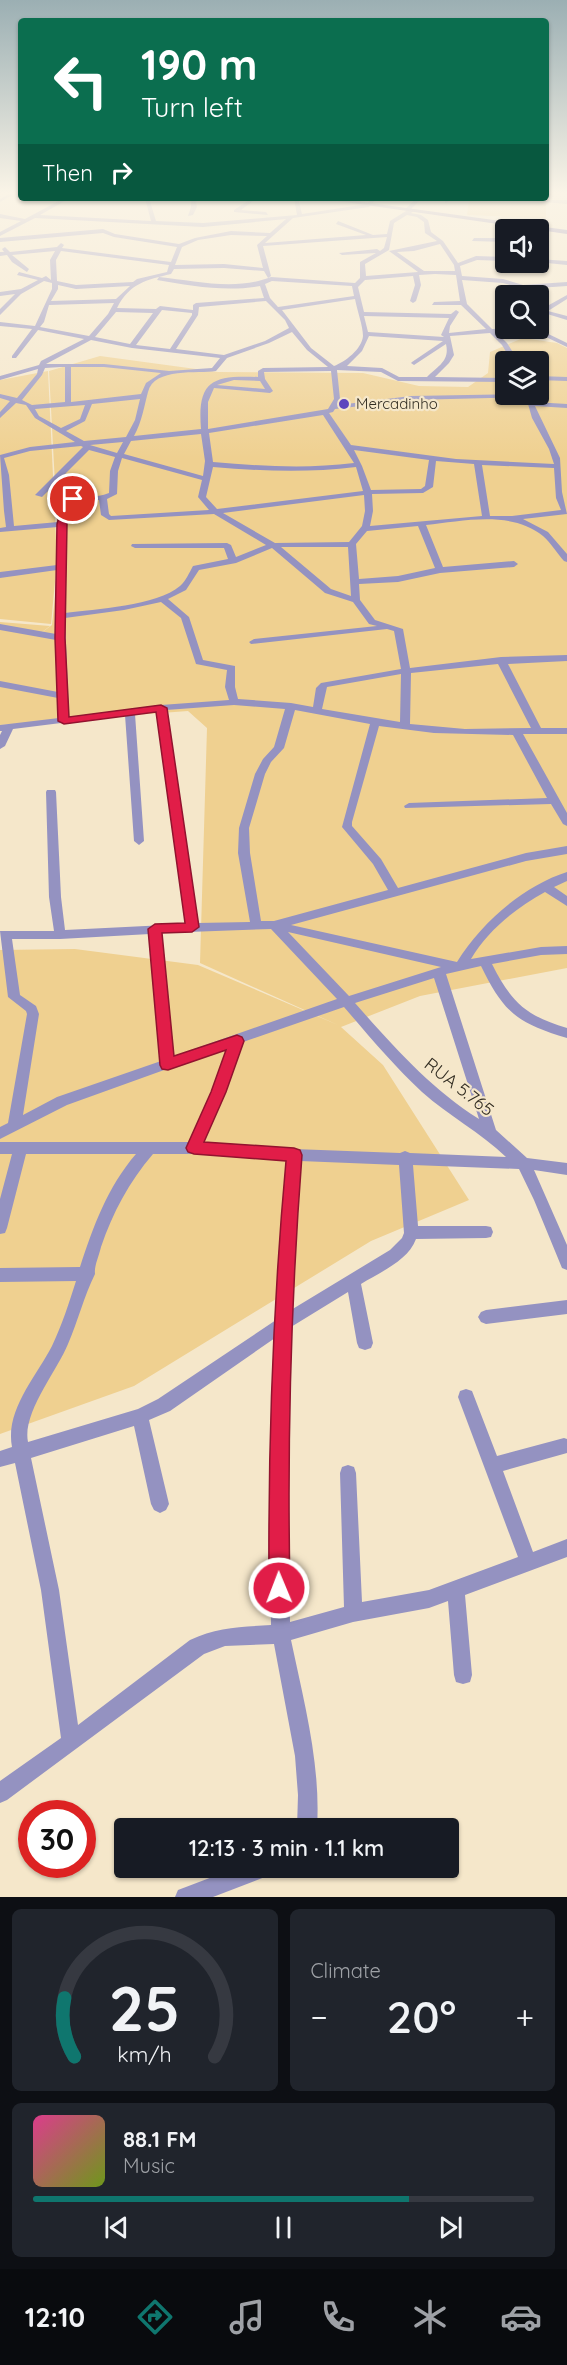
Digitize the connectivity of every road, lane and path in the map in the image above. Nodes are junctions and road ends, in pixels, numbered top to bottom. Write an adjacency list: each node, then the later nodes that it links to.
1 (38, 282): 16 (street)
2 (49, 282): 11 (street)
3 (139, 282): 12 (street)
4 (206, 282): 14 (street)
5 (268, 282): 14 (street)
6 (307, 282): 15 (street)
7 (359, 282): 15 (street)
8 (418, 282): 22 (street)
9 (459, 282): 25 (street)
10 (505, 282): 13 (street)
11 (56, 284): 12 (street); 23 (street)
12 (136, 284): 21 (street)
13 (567, 284)
14 (263, 285): 20 (street)
15 (356, 285): 18 (street)
16 (22, 291): 17 (street); 31 (street)
17 (0, 294)
18 (357, 297): 27 (street); 32 (street)
19 (567, 297): 26 (street)
20 (267, 299): 27 (street); 30 (street)
21 (118, 301): 23 (street); 28 (street)
22 (413, 302)
23 (47, 303): 37 (street)
24 (434, 304): 25 (street)
25 (463, 304): 34 (street); 39 (street)
26 (549, 308)
27 (277, 309): 38 (street)
28 (114, 310): 29 (street); 42 (street)
29 (157, 311): 30 (street); 45 (street)
30 (195, 312): 46 (street)
31 (0, 313)
32 (362, 314): 34 (street); 40 (street)
33 (549, 315): 35 (street)
34 (453, 316): 43 (street)
35 (567, 318)
36 (0, 324): 37 (street)
37 (37, 328): 42 (street); 48 (street)
38 (292, 329): 49 (street); 53 (street)
39 (493, 332): 43 (street); 47 (street)
40 (365, 334): 43 (street); 53 (street)
41 (549, 337): 44 (street)
42 (91, 338): 45 (street); 51 (street)
43 (445, 338): 50 (street); 56 (street)
44 (567, 345)
45 (132, 346): 46 (street)
46 (172, 351): 49 (street)
47 (509, 351)
48 (14, 357)
49 (225, 357): 54 (street)
50 (414, 363)
51 (42, 365): 52 (street); 55 (street); 68 (street)
52 (68, 365): 54 (street); 71 (street)
53 (335, 368): 58 (street); 59 (street); 76 (street)
54 (171, 373): 66 (street)
55 (0, 378)
56 (430, 378): 59 (street); 61 (street)
57 (549, 378): 60 (street)
58 (261, 379): 62 (street); 62 (street)
59 (410, 379): 63 (street)
60 (567, 379)
61 (495, 380)
62 (211, 386): 80 (street)
63 (403, 386)
64 (396, 393): 69 (street)
65 (0, 396): 68 (street)
66 (144, 396): 70 (street); 81 (street)
67 (495, 396): 69 (street)
68 (17, 400): 75 (street); 78 (street)
69 (389, 400): 76 (street)
70 (89, 403): 71 (street); 79 (street)
71 (68, 404): 75 (street)
72 (531, 405): 90 (street)
73 (549, 405): 74 (street)
74 (567, 406)
75 (31, 407): 79 (street)
76 (335, 407): 77 (street)
77 (326, 413): 80 (street); 83 (street)
78 (0, 416)
79 (60, 431): 82 (street)
80 (205, 431): 81 (street); 89 (street)
81 (130, 438): 82 (street); 84 (street)
82 (86, 445): 84 (street); 85 (street); 94 (street)
83 (350, 447): 86 (street); 91 (street)
84 (119, 456): 92 (street); 95 (street)
85 (0, 457): 102 (street)
86 (433, 458): 88 (street); 93 (street)
87 (567, 460): 90 (street)
88 (478, 463): 90 (street); 98 (street)
89 (209, 464): 91 (street); 92 (street)
90 (558, 464): 97 (street)
91 (357, 465): 93 (street)
92 (207, 479): 96 (street)
93 (368, 492): 96 (street); 103 (street)
94 (39, 495)
95 (103, 497): 96 (street); 100 (street)
96 (215, 512): 106 (street)
97 (567, 512): 99 (street)
98 (486, 517): 99 (street); 101 (street)
99 (512, 518): 108 (street)
100 (62, 524): 102 (street); 111 (street)
101 (421, 524): 103 (street); 112 (street)
102 (11, 529): 104 (street)
103 (365, 529): 105 (street)
104 (0, 530)
105 (352, 544): 106 (street); 114 (street)
106 (273, 545): 109 (street); 116 (street)
107 (135, 546): 109 (street)
108 (567, 559)
109 (233, 561): 115 (street)
110 (514, 564): 112 (street)
111 (63, 567): 113 (street); 117 (street)
112 (440, 570): 114 (street)
113 (0, 575)
114 (354, 582): 116 (street)
115 (162, 598): 117 (street); 127 (street)
116 (356, 600): 119 (street)
117 (61, 616): 120 (street)
118 (0, 627): 120 (street)
119 (396, 627): 121 (street); 124 (street)
120 (60, 638): 126 (street)
121 (254, 642)
122 (567, 658): 123 (street)
123 (501, 660): 124 (street); 136 (street)
124 (407, 672): 130 (street); 134 (street)
125 (0, 684): 126 (street)
126 (64, 696): 132 (street)
127 (234, 702): 128 (street); 129 (street)
128 (291, 706): 130 (street); 150 (street)
129 (161, 708): 131 (street); 152 (street)
130 (317, 710): 133 (street)
131 (130, 714): 132 (street); 144 (street)
132 (64, 721): 135 (street)
133 (375, 722): 134 (street); 148 (street)
134 (405, 726): 138 (street)
135 (4, 727): 139 (street)
136 (537, 731): 137 (street); 138 (street)
137 (567, 731)
138 (517, 732): 141 (street)
139 (0, 746)
140 (51, 792): 154 (street)
141 (553, 801): 142 (street); 143 (street)
142 (409, 806)
143 (567, 822)
144 (139, 841)
145 (567, 850): 148 (street)
146 (567, 876): 147 (street)
147 (545, 886): 149 (street); 158 (street)
148 (395, 892): 151 (street)
149 (567, 902)
150 (256, 924): 151 (street); 152 (street)
151 (274, 925): 158 (street); 160 (street, RUA 5.765)
152 (192, 927): 153 (street)
153 (155, 929): 154 (street); 163 (street)
154 (60, 935): 155 (street)
155 (3, 936): 164 (street)
156 (567, 950): 157 (street)
157 (485, 962): 158 (street); 161 (street)
158 (459, 966): 159 (street)
159 (439, 973): 160 (street); 166 (street)
160 (346, 1001): 162 (street); 166 (street, RUA 5.765)
161 (567, 1034)
162 (237, 1041): 163 (street); 170 (street)
163 (168, 1065): 164 (street)
164 (14, 1126): 165 (street)
165 (0, 1133)
166 (490, 1133): 173 (street, RUA 5.765)
167 (0, 1148): 168 (street)
168 (20, 1148): 169 (street); 175 (street)
169 (150, 1148): 170 (street); 180 (street)
170 (194, 1148): 171 (street)
171 (294, 1155): 172 (street); 184 (street)
172 (405, 1157): 173 (street); 177 (street)
173 (523, 1163): 174 (street); 178 (street)
174 (567, 1169)
175 (0, 1228)
176 (486, 1232): 177 (street)
177 (411, 1233): 181 (street)
178 (567, 1263)
179 (0, 1275): 180 (street)
180 (87, 1275): 189 (street)
181 (353, 1281): 184 (street); 185 (street)
182 (567, 1307): 183 (street)
183 (486, 1317)
184 (284, 1323): 187 (street); 198 (street)
185 (365, 1343)
186 (466, 1398): 191 (street)
187 (140, 1416): 189 (street); 193 (street)
188 (564, 1446): 191 (street)
189 (20, 1452): 190 (street); 200 (street)
190 (0, 1459)
191 (492, 1466): 195 (street)
192 (348, 1473): 197 (street)
193 (160, 1504)
194 (567, 1548): 195 (street)
195 (529, 1563): 196 (street)
196 (456, 1590): 197 (street); 199 (street)
197 (353, 1613): 198 (street)
198 (281, 1634): 200 (street); 202 (street)
199 (464, 1675)
200 (71, 1742): 201 (street)
201 (0, 1793)
202 (307, 1818)
203 (236, 1878): 204 (street)
204 (185, 1897)

